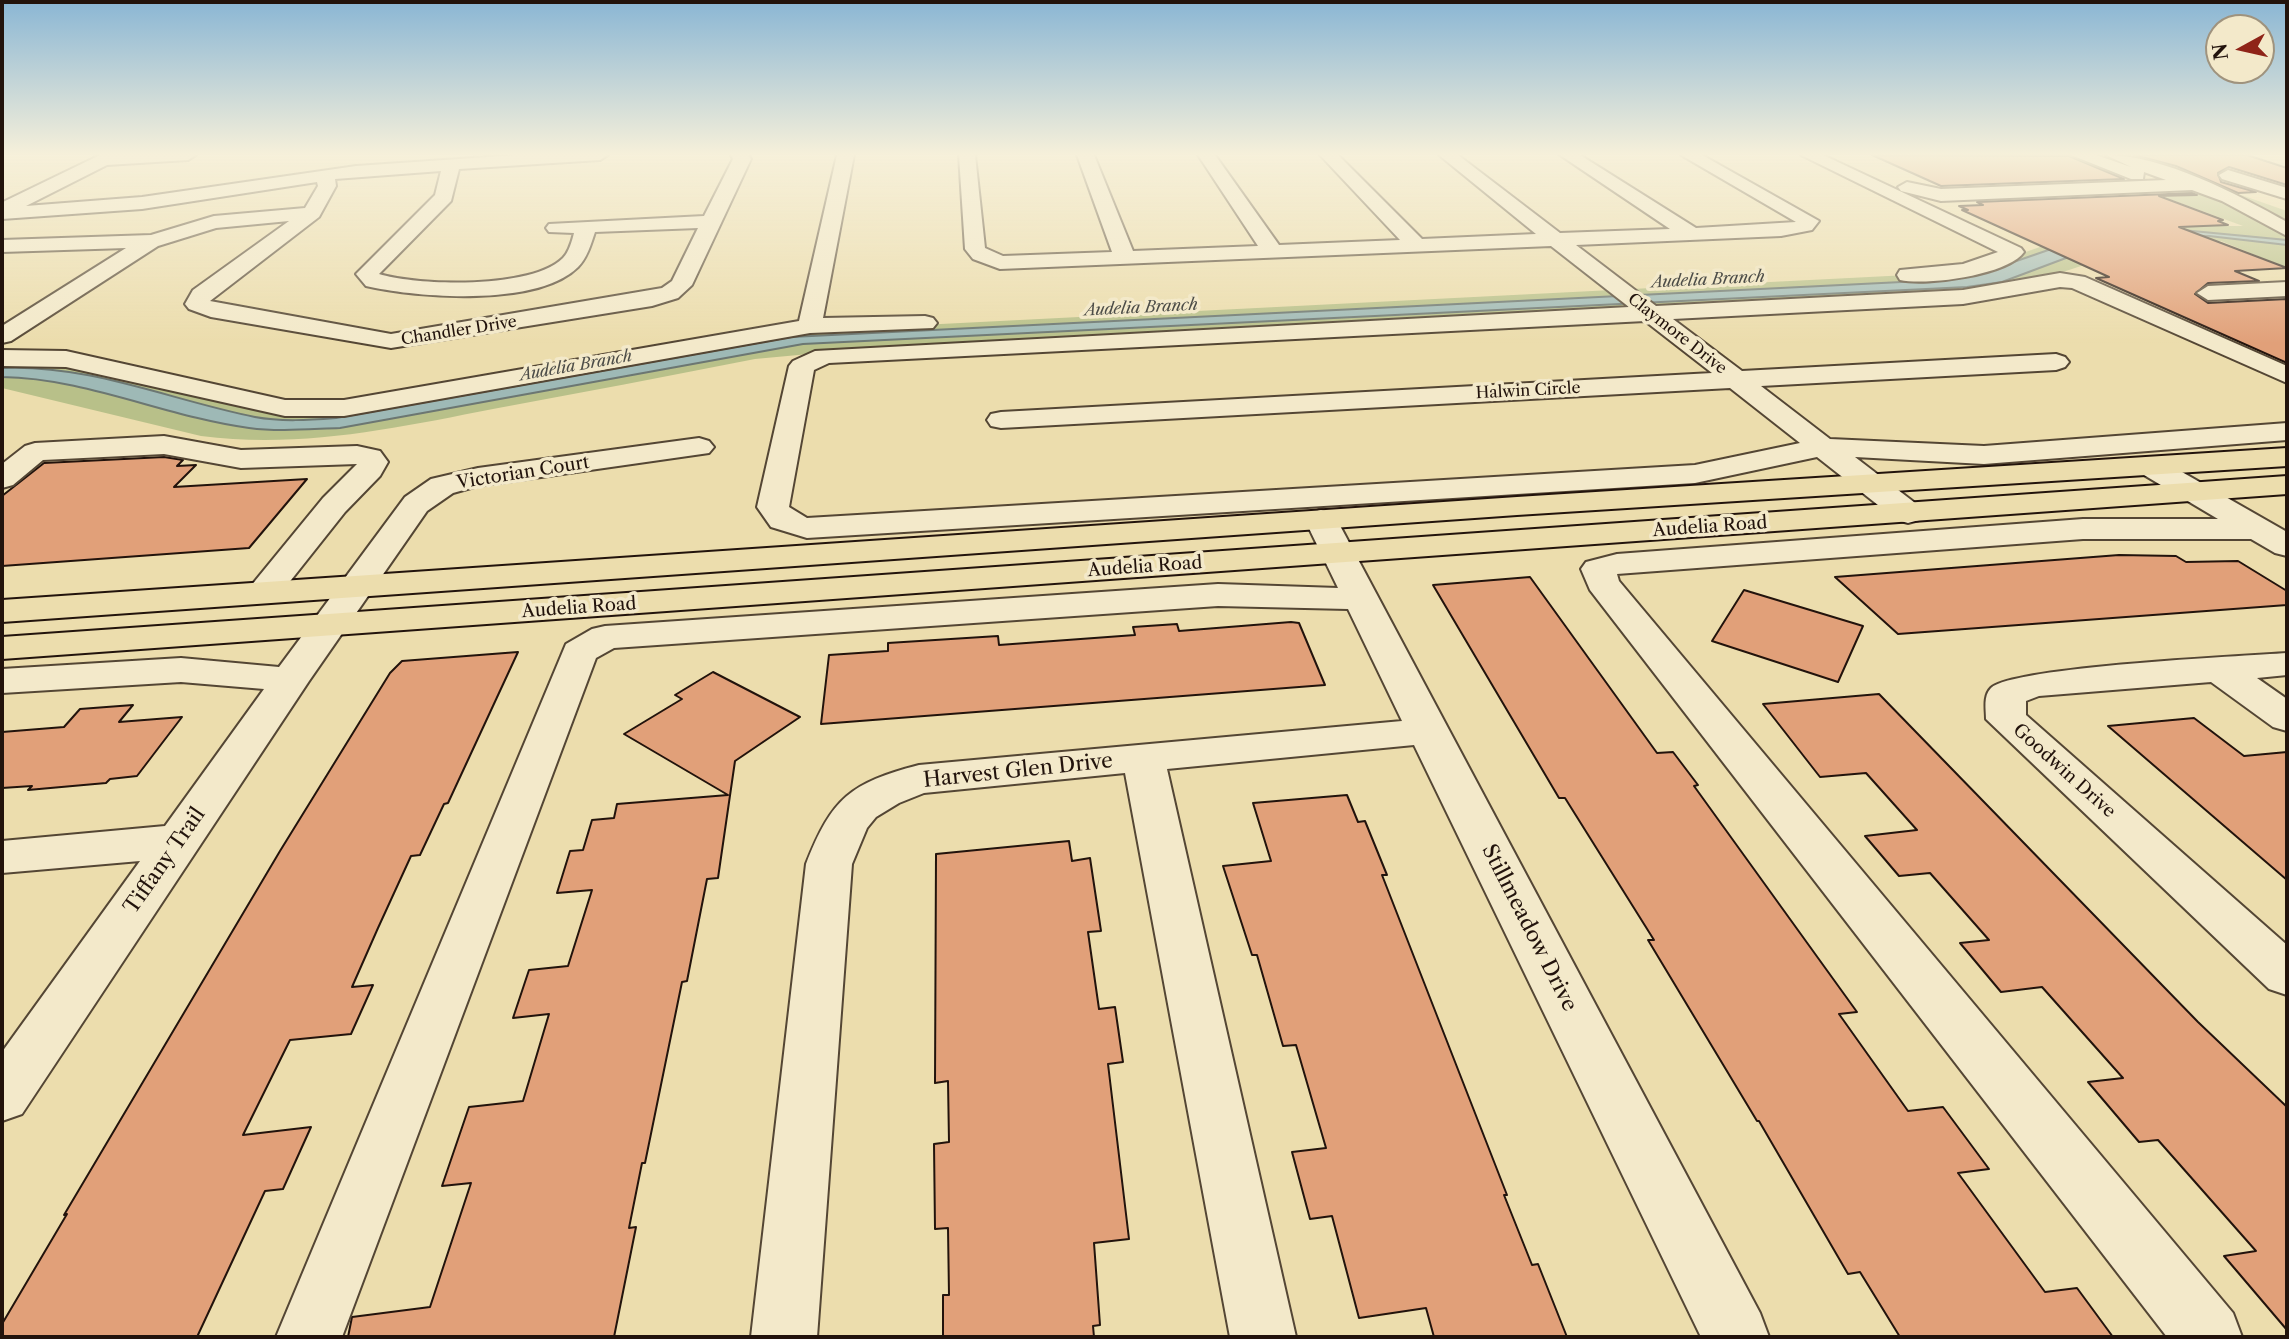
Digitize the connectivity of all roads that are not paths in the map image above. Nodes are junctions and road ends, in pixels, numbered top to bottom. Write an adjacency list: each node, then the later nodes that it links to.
1 (263, 217): 21 (street)
2 (306, 217): 15 (street, Chandler Drive)
3 (424, 217): 16 (street)
4 (715, 217): 15 (street, Chandler Drive)
5 (833, 217): 32 (street)
6 (972, 217): 25 (street)
7 (1109, 217): 25 (street)
8 (1249, 217): 24 (street)
9 (1389, 217): 23 (street)
10 (1527, 217): 20 (street, Claymore Drive)
11 (1666, 217): 19 (street)
12 (1804, 217): 19 (street)
13 (1941, 217): 26 (street)
14 (2269, 217): 18 (street)
15 (713, 222): 16 (street)
16 (586, 227): 17 (street)
17 (556, 228)
18 (2287, 230)
19 (1692, 234): 20 (street)
20 (1556, 240): 23 (street); 30 (street, Claymore Drive)
21 (152, 241): 22 (street); 33 (street)
22 (2, 246)
23 (1417, 246): 24 (street)
24 (1273, 252): 25 (street)
25 (1125, 258)
26 (1890, 277)
27 (2287, 289): 29 (street)
28 (1578, 292): 30 (street)
29 (2208, 293)
30 (1636, 298): 36 (street); 37 (street, Claymore Drive); 41 (street)
31 (952, 322): 32 (street)
32 (810, 326): 34 (street)
33 (2, 336)
34 (2, 358)
35 (2056, 362): 37 (street, Halwin Circle)
36 (2287, 376)
37 (1736, 380): 38 (street, Halwin Circle); 41 (street, Claymore Drive)
38 (1000, 420)
39 (2287, 432): 41 (street)
40 (699, 447): 51 (street, Victorian Court)
41 (1822, 447): 45 (street, Claymore Drive)
42 (2287, 457): 43 (main road, Audelia Road)
43 (2150, 466): 45 (main road, Audelia Road); 47 (street)
44 (2, 478): 52 (street)
45 (1869, 484): 48 (street, Claymore Drive); 49 (main road, Audelia Road)
46 (2287, 485): 47 (main road, Audelia Road)
47 (2194, 492): 48 (main road, Audelia Road); 50 (street)
48 (1908, 513): 49 (main road, Audelia Road)
49 (1329, 537): 51 (main road, Audelia Road); 53 (street, Stillmeadow Drive); 55 (main road, Audelia Road)
50 (2273, 538): 72 (street)
51 (357, 586): 52 (main road, Audelia Road); 55 (street, Victorian Court)
52 (264, 592): 54 (main road, Audelia Road)
53 (1361, 599): 62 (street, Stillmeadow Drive); 68 (street)
54 (2, 611)
55 (329, 625): 56 (main road, Audelia Road); 59 (street, Tiffany Trail)
56 (2, 648)
57 (2287, 664): 58 (street, Goodwin Drive)
58 (2220, 670): 61 (street); 66 (street, Goodwin Drive)
59 (290, 680): 60 (street); 64 (street, Tiffany Trail)
60 (2, 681)
61 (2287, 718)
62 (1430, 732): 63 (street, Harvest Glen Drive); 71 (street, Stillmeadow Drive)
63 (1143, 758): 69 (street, Harvest Glen Drive); 70 (street)
64 (179, 841): 65 (street); 67 (street, Tiffany Trail)
65 (2, 857)
66 (2287, 975)
67 (2, 1097)
68 (309, 1337)
69 (784, 1337)
70 (1263, 1337)
71 (1736, 1337)
72 (2209, 1337)

